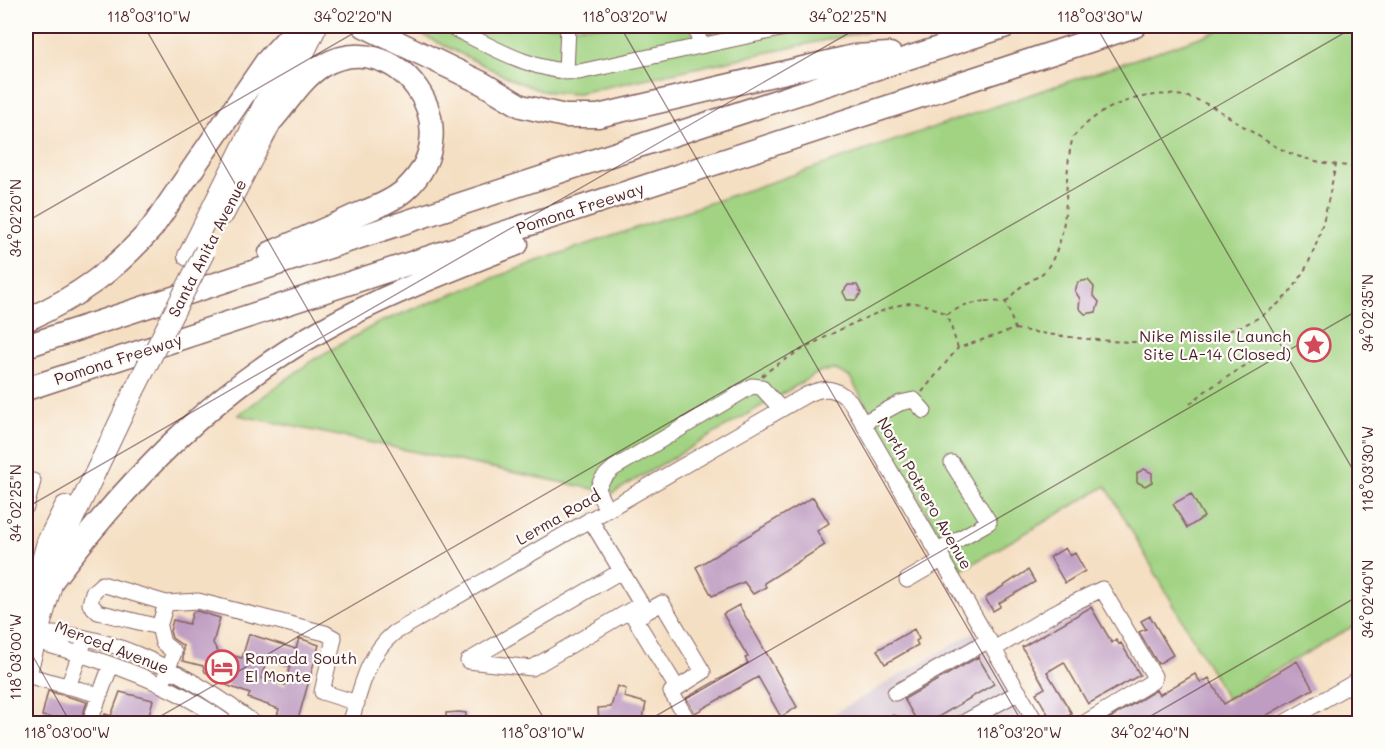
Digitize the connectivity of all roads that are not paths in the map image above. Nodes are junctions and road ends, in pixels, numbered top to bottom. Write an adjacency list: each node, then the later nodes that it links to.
1 (301, 26): 15 (main road, Santa Anita Avenue); 17 (highway)
2 (317, 26): 13 (main road, Santa Anita Avenue)
3 (449, 26): 12 (street)
4 (568, 26): 12 (street)
5 (696, 26): 10 (street)
6 (794, 26): 10 (street)
7 (1006, 26): 11 (highway)
8 (1135, 26): 14 (highway, Pomona Freeway)
9 (370, 27): 11 (highway)
10 (700, 46): 12 (street)
11 (918, 53): 16 (highway)
12 (566, 72)
13 (273, 119): 15 (main road, Santa Anita Avenue); 16 (highway)
14 (720, 161): 19 (highway, Pomona Freeway); 35 (highway)
15 (196, 253): 22 (main road, Santa Anita Avenue, bridge)
16 (148, 306): 18 (highway)
17 (26, 320)
18 (26, 346)
19 (136, 352): 21 (highway, Pomona Freeway); 23 (highway)
20 (832, 388): 25 (street, Lerma Road); 26 (street, North Potrero Avenue)
21 (26, 389)
22 (127, 394): 35 (main road, Santa Anita Avenue); 39 (main road, Santa Anita Avenue)
23 (26, 400)
24 (919, 406): 26 (street)
25 (781, 409): 30 (street, Lerma Road); 30 (street)
26 (863, 423): 32 (street, North Potrero Avenue)
27 (952, 463): 32 (street)
28 (33, 481): 29 (street)
29 (26, 502)
30 (607, 509): 31 (street, Lerma Road)
31 (590, 519): 33 (street); 53 (street, Lerma Road)
32 (940, 555): 34 (street); 41 (street, North Potrero Avenue)
33 (621, 572): 37 (street); 37 (street)
34 (907, 580)
35 (51, 582): 39 (main road, Santa Anita Avenue)
36 (166, 603): 38 (street); 38 (street); 53 (street)
37 (644, 608): 49 (street); 49 (street)
38 (159, 627): 44 (street)
39 (29, 628): 40 (street, Merced Avenue); 42 (street, Merced Avenue); 45 (main road, Santa Anita Avenue)
40 (85, 639): 42 (street); 44 (street, Merced Avenue)
41 (991, 644): 50 (street, North Potrero Avenue); 51 (street); 62 (street)
42 (79, 654): 43 (street, Merced Avenue); 48 (street)
43 (111, 665): 47 (street, Merced Avenue); 52 (street)
44 (168, 669): 47 (street); 57 (street, Merced Avenue)
45 (26, 675): 48 (street)
46 (1359, 679): 63 (street)
47 (161, 685): 54 (street, Merced Avenue)
48 (68, 687): 52 (street)
49 (677, 688): 59 (street)
50 (1019, 692): 60 (street); 61 (street, North Potrero Avenue)
51 (895, 693)
52 (100, 695): 55 (street)
53 (357, 703): 58 (street, Lerma Road)
54 (209, 717): 56 (street, Merced Avenue)
55 (89, 723)
56 (228, 723)
57 (255, 723)
58 (350, 723)
59 (690, 723)
60 (961, 723)
61 (1037, 723)
62 (1083, 723)
63 (1282, 723)

